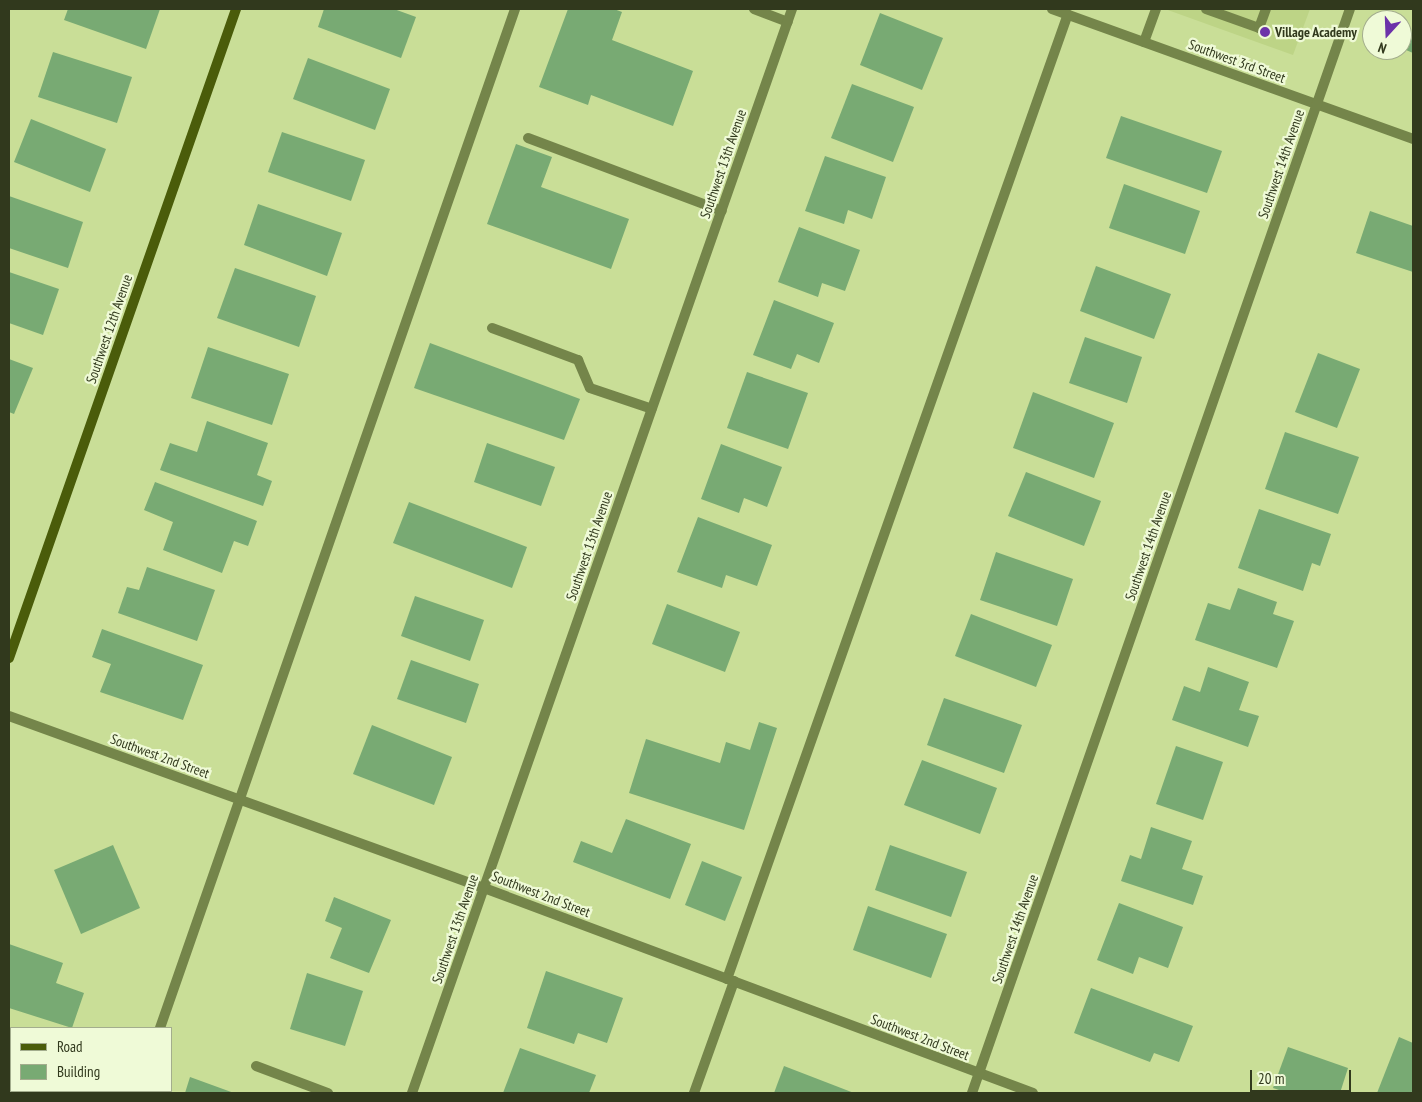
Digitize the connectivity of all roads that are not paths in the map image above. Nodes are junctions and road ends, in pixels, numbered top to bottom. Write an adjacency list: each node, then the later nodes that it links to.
1 (236, 9): 19 (street, Southwest 12th Avenue)
2 (515, 9): 21 (street)
3 (754, 9): 11 (street)
4 (792, 9): 11 (street, Southwest 13th Avenue)
5 (1052, 9): 10 (street, Southwest 3rd Street)
6 (1156, 9): 12 (street)
7 (1206, 9): 8 (street)
8 (1266, 9)
9 (1350, 9): 13 (street, Southwest 14th Avenue)
10 (1068, 14): 12 (street, Southwest 3rd Street); 23 (street)
11 (788, 22): 16 (street, Southwest 13th Avenue)
12 (1144, 42): 13 (street, Southwest 3rd Street)
13 (1317, 104): 15 (street, Southwest 3rd Street); 26 (street, Southwest 14th Avenue)
14 (528, 138): 16 (street)
15 (1413, 139)
16 (722, 211): 18 (street, Southwest 13th Avenue)
17 (492, 328): 18 (street)
18 (652, 409): 22 (street, Southwest 13th Avenue)
19 (9, 658)
20 (9, 716): 21 (street, Southwest 2nd Street)
21 (240, 799): 22 (street, Southwest 2nd Street); 24 (street)
22 (484, 888): 23 (street, Southwest 2nd Street); 28 (street, Southwest 13th Avenue)
23 (731, 980): 26 (street, Southwest 2nd Street); 29 (street)
24 (160, 1027)
25 (256, 1066): 27 (street)
26 (978, 1074): 30 (street, Southwest 14th Avenue); 31 (street, Southwest 2nd Street)
27 (328, 1093)
28 (412, 1093)
29 (694, 1093)
30 (972, 1093)
31 (1033, 1093)

